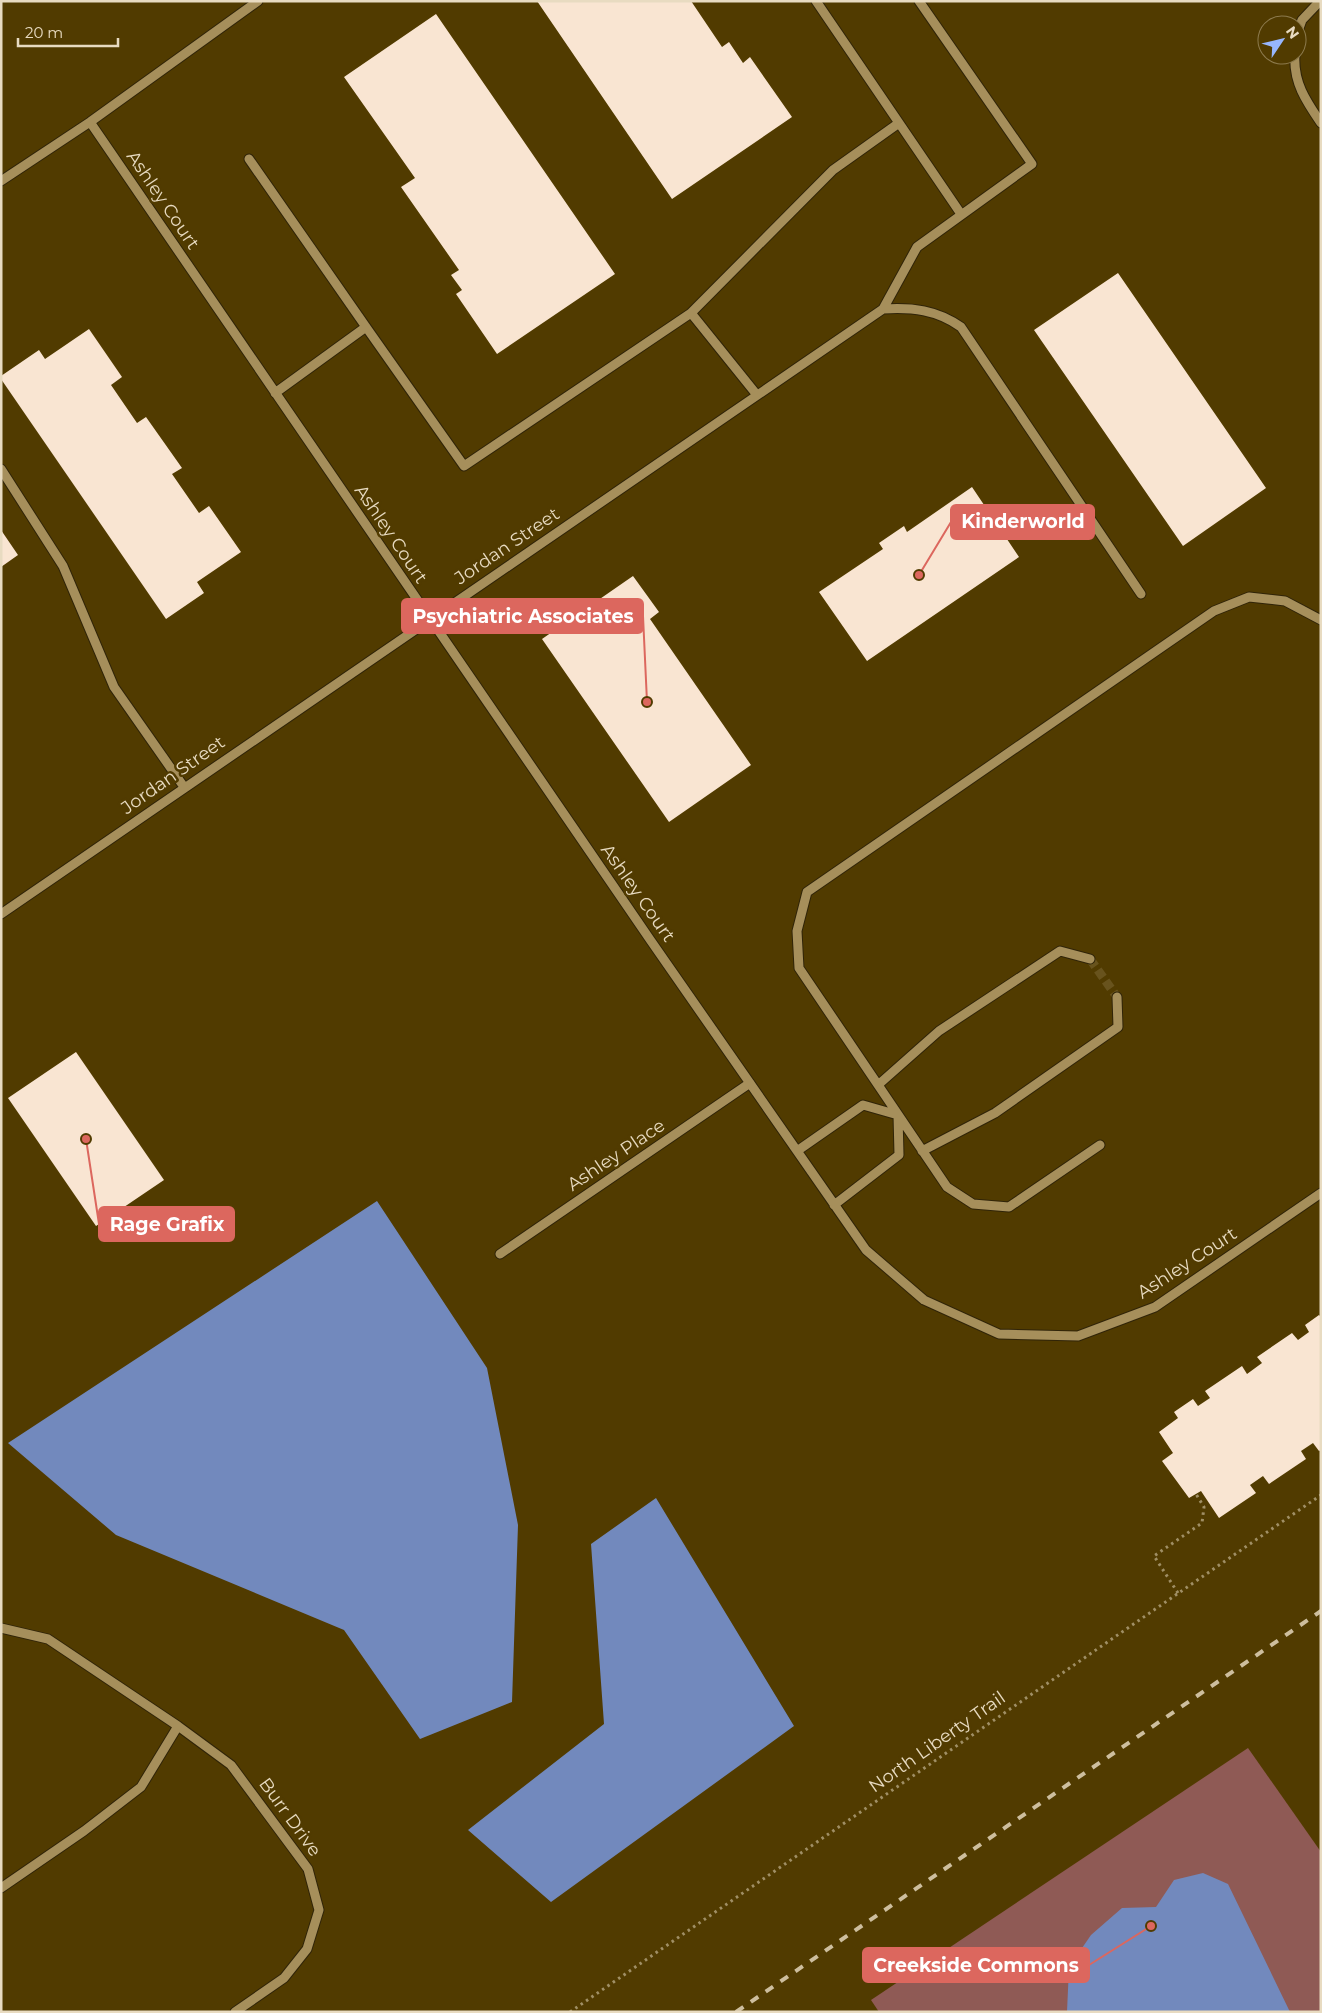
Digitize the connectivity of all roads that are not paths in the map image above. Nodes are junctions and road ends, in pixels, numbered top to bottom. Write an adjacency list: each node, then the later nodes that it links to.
1 (258, 1): 7 (street)
2 (816, 1): 9 (street)
3 (920, 1): 12 (street)
4 (1320, 1): 5 (street)
5 (1307, 15)
6 (1294, 65): 8 (street)
7 (90, 122): 11 (street); 16 (street, Ashley Court)
8 (1321, 123)
9 (899, 124): 12 (street); 14 (street)
10 (248, 159): 15 (street)
11 (1, 181)
12 (961, 214): 13 (street)
13 (883, 309): 17 (street, Jordan Street); 19 (street)
14 (691, 313): 15 (street); 17 (street)
15 (366, 327): 16 (street)
16 (275, 393): 20 (street, Ashley Court)
17 (757, 395): 20 (street, Jordan Street)
18 (1, 468): 22 (street)
19 (1142, 594)
20 (429, 619): 22 (street, Jordan Street); 26 (street, Ashley Court)
21 (1321, 620): 27 (street)
22 (184, 787): 23 (street, Jordan Street)
23 (1, 914)
24 (1090, 959): 27 (street)
25 (1117, 997): 30 (street)
26 (750, 1083): 31 (street, Ashley Court); 34 (street, Ashley Place)
27 (878, 1085): 28 (street)
28 (898, 1115): 30 (street); 31 (street); 33 (street)
29 (1100, 1145): 30 (street)
30 (922, 1150)
31 (797, 1151): 33 (street, Ashley Court)
32 (1321, 1193): 33 (street, Ashley Court)
33 (834, 1205)
34 (500, 1254)
35 (1, 1628): 36 (street, Burr Drive)
36 (178, 1726): 37 (street); 38 (street, Burr Drive)
37 (1, 1888)
38 (235, 2012)

